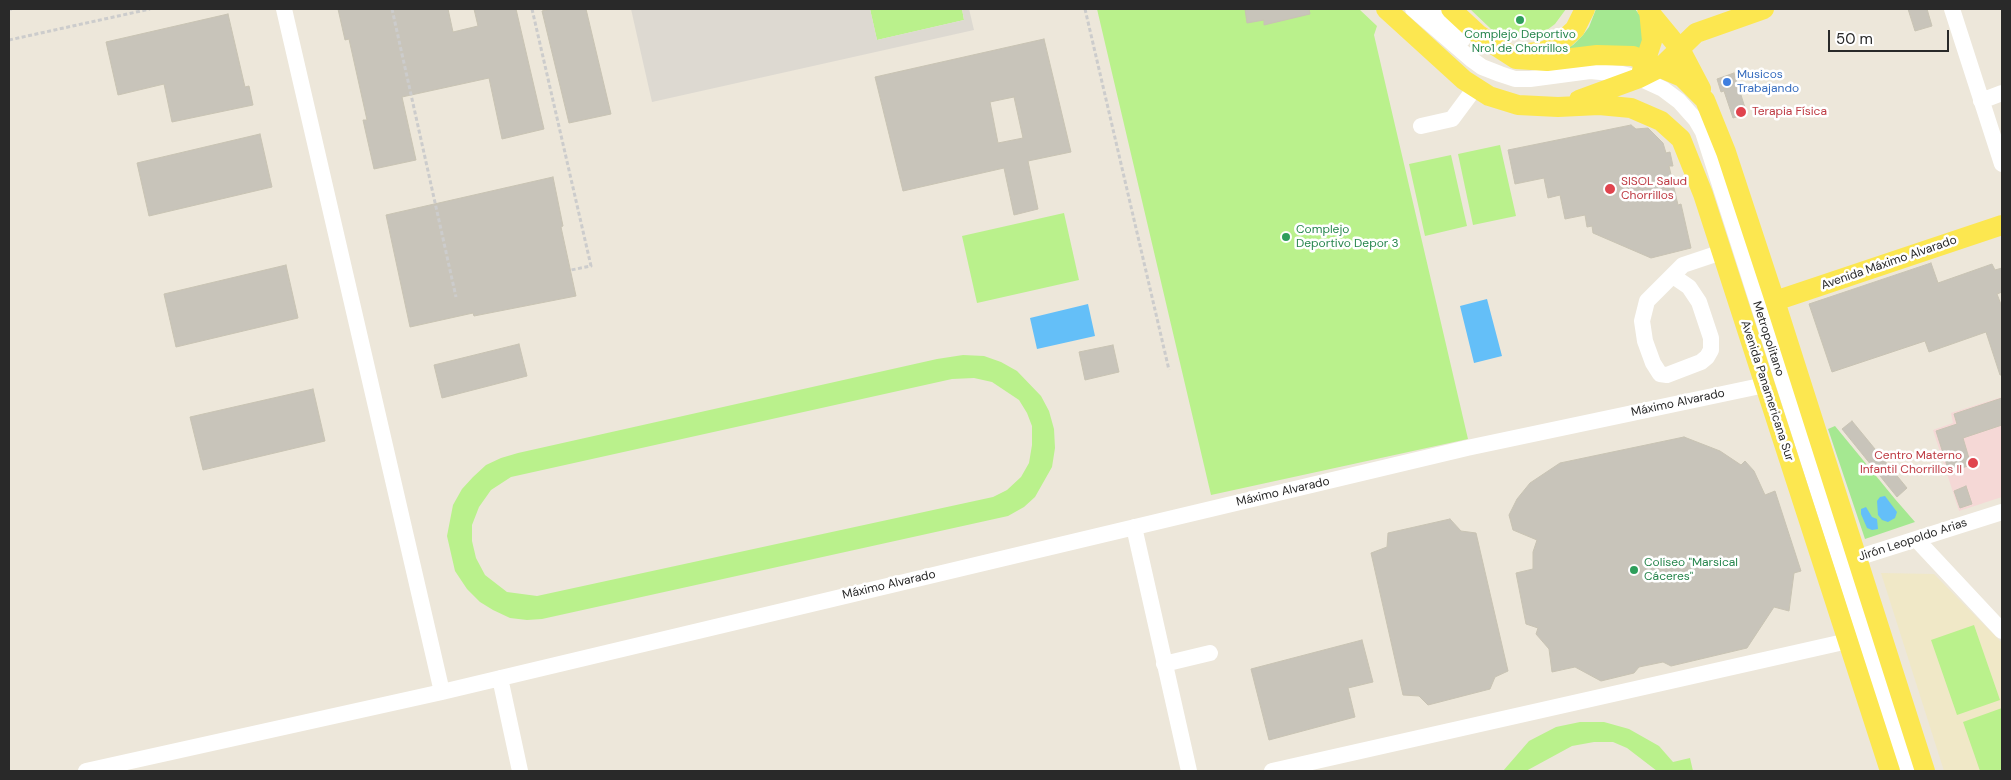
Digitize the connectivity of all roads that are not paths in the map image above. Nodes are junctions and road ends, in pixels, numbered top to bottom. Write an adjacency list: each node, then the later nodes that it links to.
1 (284, 9): 35 (street)
2 (1386, 9): 14 (main road, Avenida Panamericana Sur)
3 (1413, 9): 13 (street, Metropolitano)
4 (1432, 9): 13 (street, Metropolitano)
5 (1451, 9): 10 (main road)
6 (1585, 9): 10 (main road)
7 (1764, 9): 11 (main road)
8 (1952, 9): 17 (street)
9 (1648, 10): 11 (main road); 12 (main road)
10 (1498, 48): 12 (main road, Avenida Panamericana Sur)
11 (1680, 49): 12 (main road); 16 (main road)
12 (1649, 68): 13 (street, Metropolitano); 16 (main road, Avenida Panamericana Sur); 18 (main road); 29 (street, Metropolitano)
13 (1492, 70)
14 (1475, 88): 18 (main road, Avenida Panamericana Sur); 19 (street)
15 (2002, 93): 17 (street)
16 (1705, 100): 24 (main road, Avenida Panamericana Sur)
17 (1982, 101): 20 (street)
18 (1558, 107): 22 (main road, Avenida Panamericana Sur)
19 (1421, 126)
20 (2002, 164)
21 (2002, 225): 24 (main road, Avenida Máximo Alvarado)
22 (1722, 252): 23 (street); 25 (main road, Avenida Panamericana Sur)
23 (1673, 276): 23 (street)
24 (1775, 301): 29 (main road, Avenida Panamericana Sur)
25 (1763, 385): 27 (street, Máximo Alvarado); 29 (main road, Avenida Panamericana Sur); 31 (street)
26 (2002, 512): 28 (street, Jirón Leopoldo Arias)
27 (1134, 527): 33 (street); 34 (street, Máximo Alvarado)
28 (1916, 539): 29 (street, Jirón Leopoldo Arias); 30 (street)
29 (1841, 563): 31 (main road, Avenida Panamericana Sur); 41 (street, Metropolitano); 42 (main road, Avenida Panamericana Sur)
30 (2002, 631)
31 (1844, 641): 39 (street); 40 (main road, Avenida Panamericana Sur)
32 (1210, 654): 33 (street)
33 (1164, 664): 38 (street)
34 (500, 678): 35 (street, Máximo Alvarado); 37 (street)
35 (442, 692): 36 (street, Máximo Alvarado)
36 (86, 771)
37 (520, 771)
38 (1189, 771)
39 (1272, 771)
40 (1890, 771)
41 (1908, 771)
42 (1925, 771)

